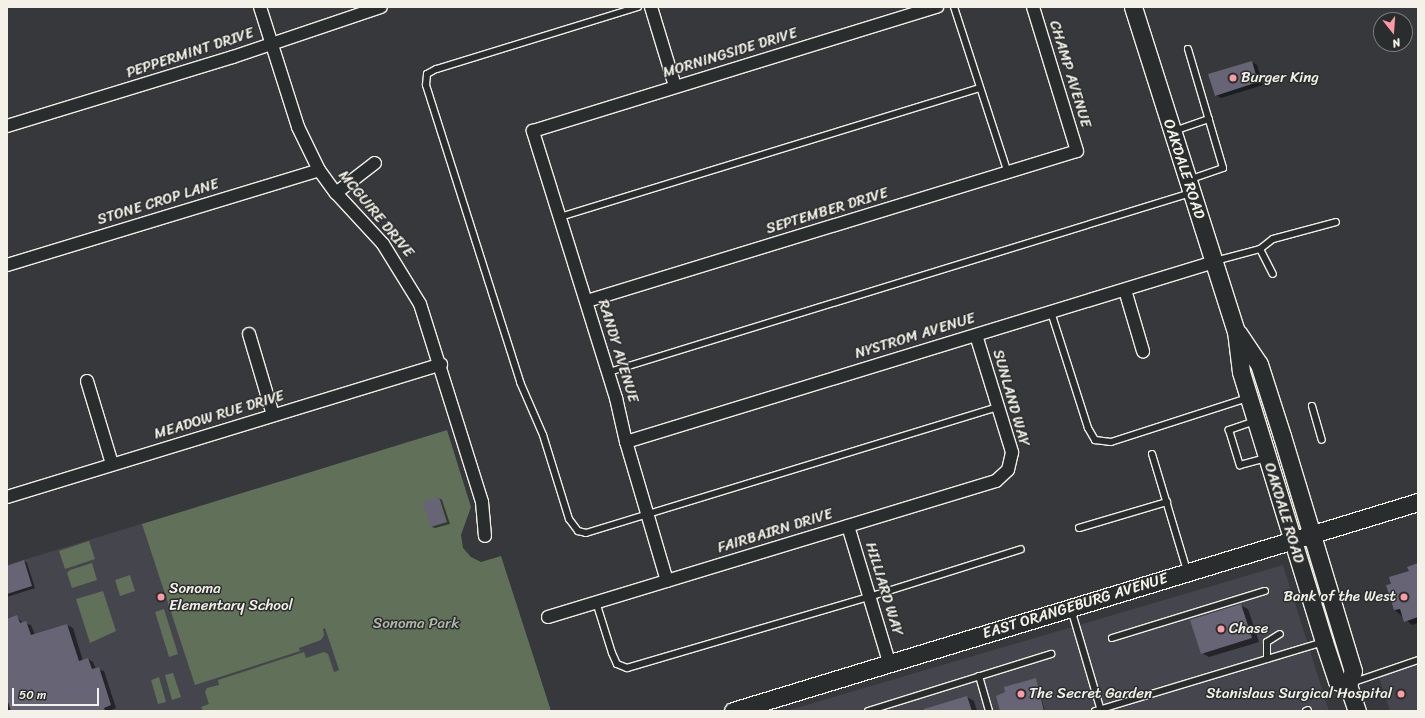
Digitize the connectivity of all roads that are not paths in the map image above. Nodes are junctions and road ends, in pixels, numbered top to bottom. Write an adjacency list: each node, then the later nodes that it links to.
1 (260, 7): 9 (street, MCGUIRE DRIVE)
2 (381, 7): 9 (street, PEPPERMINT DRIVE)
3 (638, 7): 53 (lane)
4 (651, 7): 11 (street)
5 (937, 7): 11 (street, MORNINGSIDE DRIVE)
6 (954, 7): 12 (lane)
7 (1033, 7): 17 (street, CHAMP AVENUE)
8 (1133, 7): 16 (main road, OAKDALE ROAD)
9 (272, 43): 14 (street, PEPPERMINT DRIVE); 19 (street, MCGUIRE DRIVE)
10 (1188, 48): 13 (lane)
11 (675, 86): 15 (street, MORNINGSIDE DRIVE)
12 (980, 88): 20 (lane); 23 (lane)
13 (1209, 119): 16 (lane); 21 (lane)
14 (7, 126)
15 (533, 131): 23 (street, RANDY AVENUE)
16 (1172, 131): 21 (main road, OAKDALE ROAD)
17 (1078, 151): 20 (street, SEPTEMBER DRIVE)
18 (375, 163): 22 (street)
19 (319, 170): 22 (street, MCGUIRE DRIVE); 27 (street, STONE CROP LANE)
20 (1008, 172): 30 (street, SEPTEMBER DRIVE)
21 (1189, 186): 26 (main road, OAKDALE ROAD); 37 (lane)
22 (336, 193): 36 (street, MCGUIRE DRIVE)
23 (560, 217): 30 (street, RANDY AVENUE)
24 (1336, 222): 25 (lane)
25 (1260, 249): 26 (lane); 28 (lane)
26 (1214, 262): 29 (street, NYSTROM AVENUE); 32 (main road, OAKDALE ROAD)
27 (7, 265)
28 (1273, 274)
29 (1125, 290): 31 (street, NYSTROM AVENUE); 35 (street)
30 (587, 301): 37 (street, RANDY AVENUE)
31 (1051, 312): 34 (street, NYSTROM AVENUE); 39 (lane)
32 (1236, 331): 39 (main road, OAKDALE ROAD); 56 (main road, OAKDALE ROAD)
33 (249, 334): 42 (street)
34 (976, 334): 41 (street, SUNLAND WAY); 45 (street, NYSTROM AVENUE)
35 (1143, 351)
36 (441, 364): 42 (street, MEADOW RUE DRIVE); 57 (street, MCGUIRE DRIVE)
37 (609, 372): 45 (street, RANDY AVENUE)
38 (87, 381): 48 (street)
39 (1249, 398): 43 (main road, OAKDALE ROAD)
40 (1312, 406): 44 (lane)
41 (998, 407): 49 (street, SUNLAND WAY); 53 (lane)
42 (273, 416): 48 (street, MEADOW RUE DRIVE)
43 (1256, 420): 47 (main road, OAKDALE ROAD); 47 (lane)
44 (1322, 440)
45 (626, 442): 53 (street, RANDY AVENUE)
46 (1152, 454): 51 (lane)
47 (1268, 457): 58 (main road, OAKDALE ROAD)
48 (112, 464): 50 (street, MEADOW RUE DRIVE)
49 (1008, 470): 54 (street, FAIRBAIRN DRIVE)
50 (7, 497)
51 (1167, 502): 55 (lane); 60 (lane)
52 (1418, 502): 56 (main road, EAST ORANGEBURG AVENUE)
53 (648, 515): 61 (street, RANDY AVENUE)
54 (848, 526): 61 (street, FAIRBAIRN DRIVE); 63 (street, HILLIARD WAY)
55 (1079, 528)
56 (1313, 534): 58 (main road, EAST ORANGEBURG AVENUE); 75 (main road, OAKDALE ROAD)
57 (484, 536)
58 (1293, 541): 60 (main road, EAST ORANGEBURG AVENUE); 69 (main road, OAKDALE ROAD)
59 (1021, 549): 63 (lane)
60 (1187, 572): 65 (main road, EAST ORANGEBURG AVENUE)
61 (667, 581): 64 (street, FAIRBAIRN DRIVE)
62 (1265, 591): 68 (lane)
63 (869, 596): 64 (lane); 73 (street, HILLIARD WAY)
64 (596, 602): 66 (street, FAIRBAIRN DRIVE)
65 (1071, 608): 73 (main road, EAST ORANGEBURG AVENUE); 79 (lane)
66 (548, 617)
67 (1280, 634): 71 (lane)
68 (1112, 638)
69 (1324, 642): 71 (lane); 75 (main road, OAKDALE ROAD)
70 (1051, 654): 74 (lane)
71 (1267, 659): 79 (lane)
72 (1418, 660): 75 (lane)
73 (889, 662): 76 (main road, EAST ORANGEBURG AVENUE)
74 (979, 676): 77 (lane); 78 (lane)
75 (1348, 684): 80 (main road)
76 (733, 711)
77 (868, 711)
78 (989, 711)
79 (1099, 711)
80 (1357, 711)

